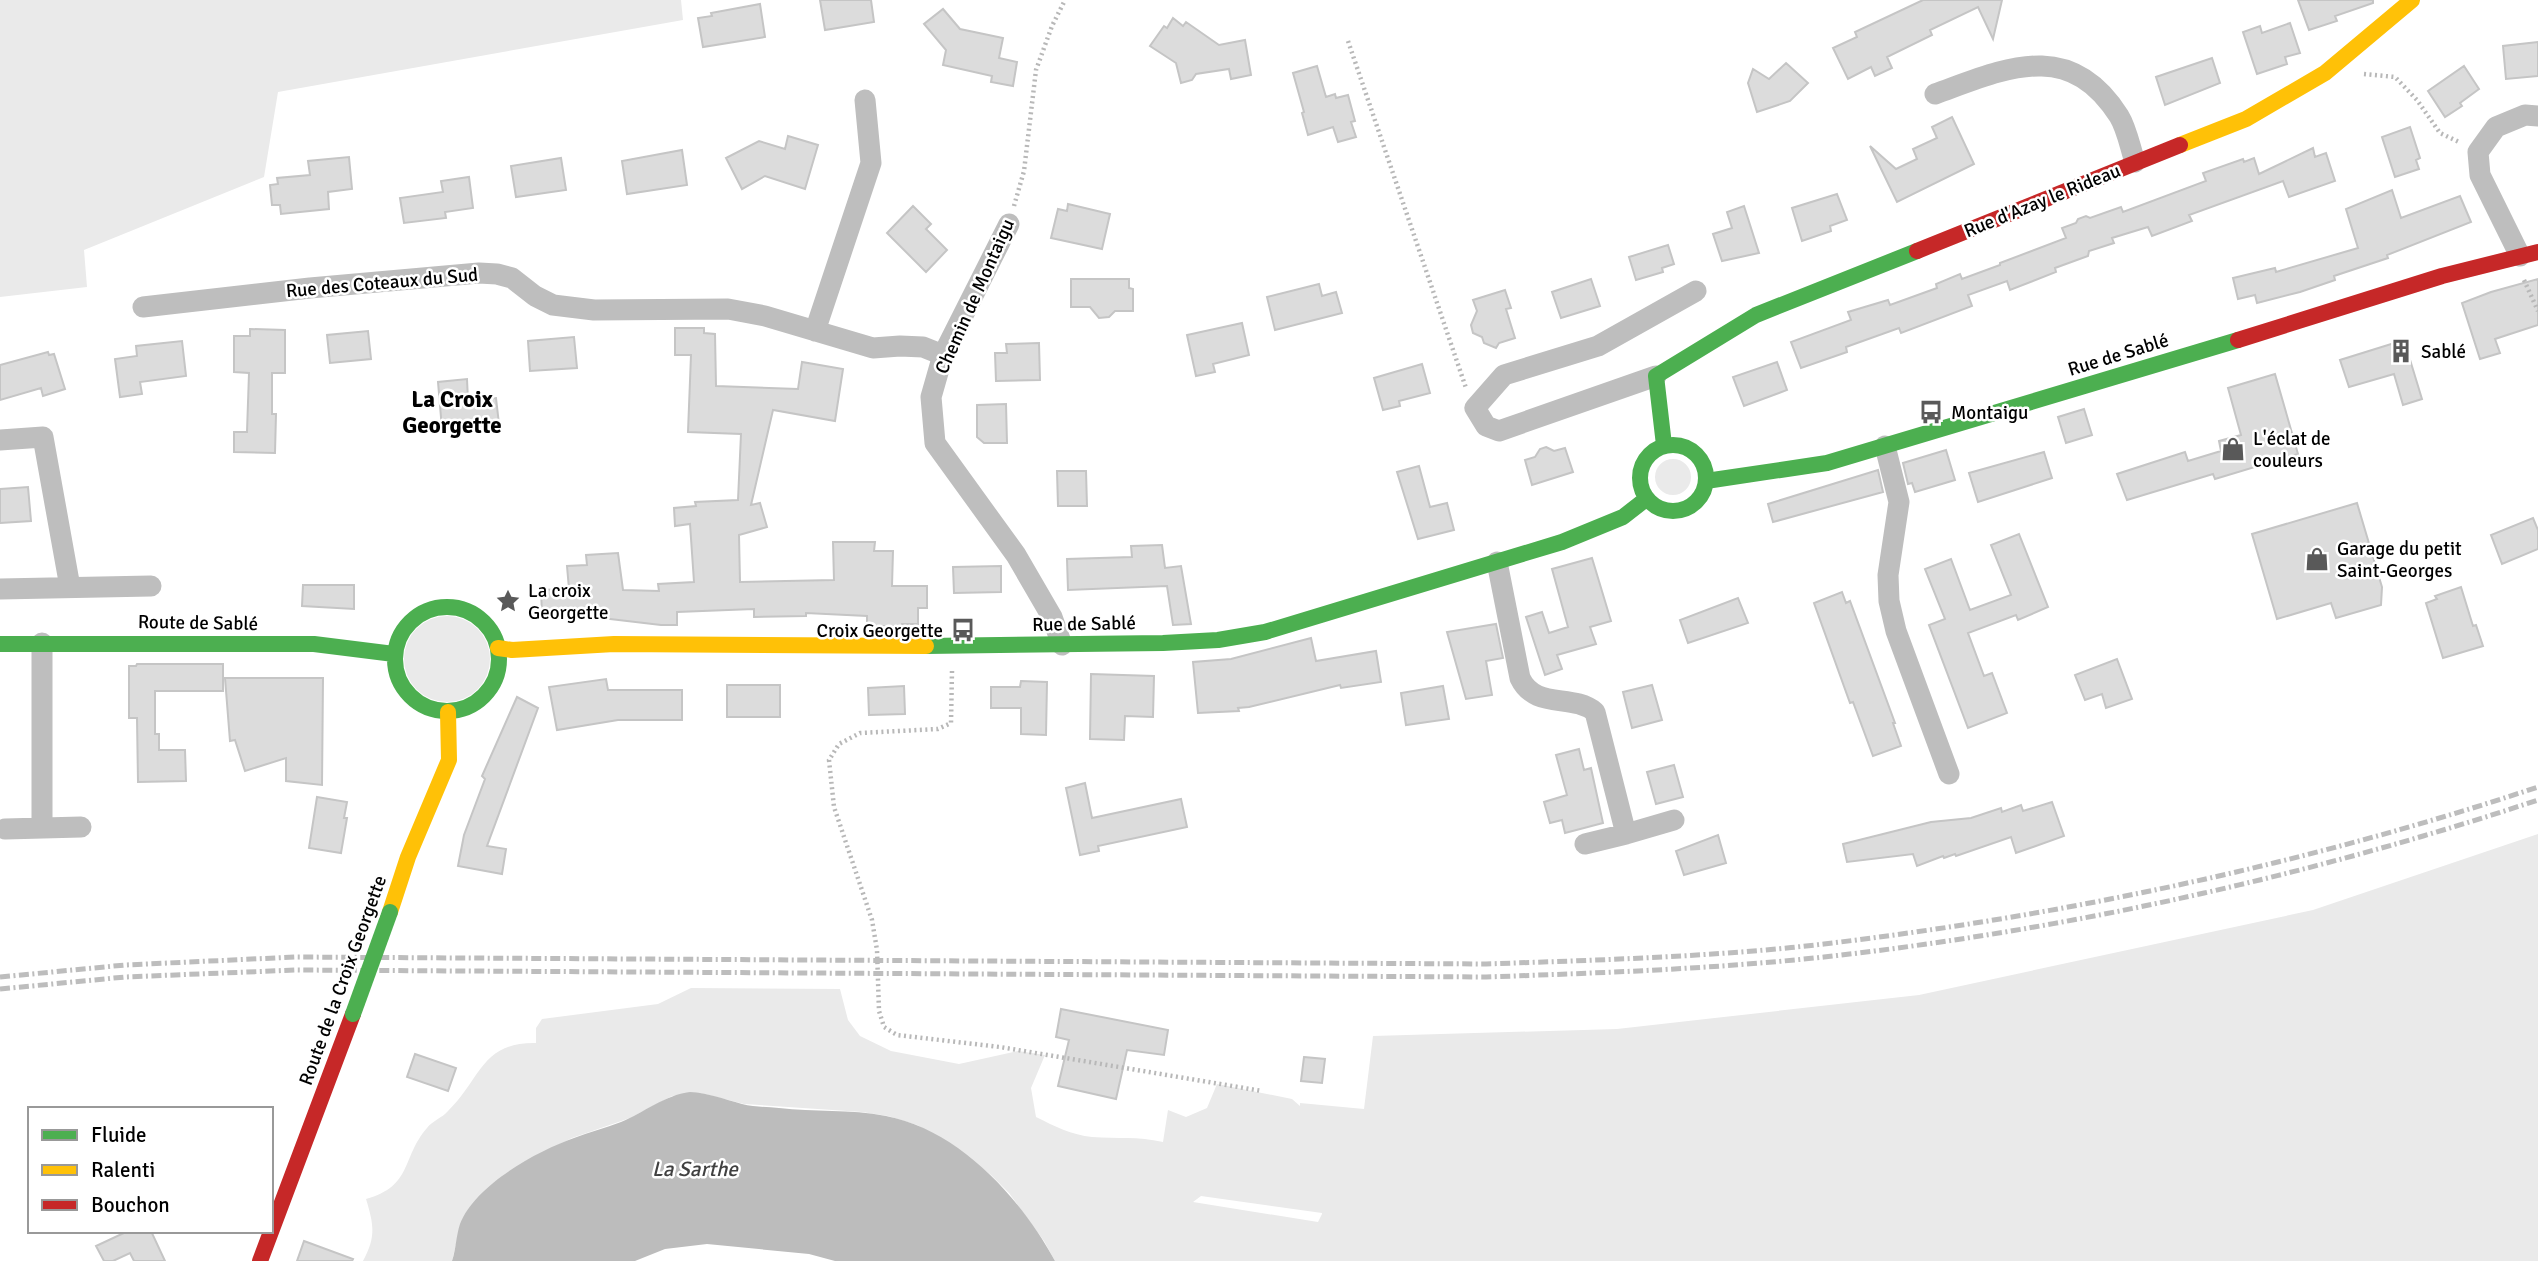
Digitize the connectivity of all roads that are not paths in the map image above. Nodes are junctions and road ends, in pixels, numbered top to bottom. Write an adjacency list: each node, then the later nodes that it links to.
1 (2413, 0): 5 (main road, Rue d'Azay le Rideau)
2 (1935, 94): 5 (street)
3 (864, 100): 10 (street)
4 (2538, 116): 7 (street)
5 (2135, 162): 12 (main road, Rue d'Azay le Rideau)
6 (1009, 224): 11 (street, Chemin de Montaigu)
7 (2529, 254): 15 (main road, Rue de Sablé)
8 (1696, 291): 12 (street, Rue d'Azay le Rideau)
9 (143, 307): 10 (street, Rue des Coteaux du Sud)
10 (816, 331): 11 (street, Rue des Coteaux du Sud)
11 (943, 355): 24 (street, Chemin de Montaigu)
12 (1656, 376): 14 (main road)
13 (0, 440): 20 (street)
14 (1664, 445): 16 (main road); 17 (main road)
15 (1885, 446): 16 (main road, Rue de Sablé); 28 (street)
16 (1706, 481): 17 (main road)
17 (1646, 499): 18 (main road, Rue de Sablé)
18 (1497, 562): 24 (main road, Rue de Sablé); 33 (street)
19 (151, 586): 20 (street)
20 (70, 587): 21 (street)
21 (0, 589)
22 (42, 643): 23 (main road, Route de Sablé); 26 (main road, Route de Sablé); 30 (street)
23 (0, 644)
24 (1062, 645): 25 (main road, Rue de Sablé)
25 (498, 648): 26 (main road); 27 (main road)
26 (394, 654): 27 (main road)
27 (448, 712): 35 (main road, Route de la Croix Georgette, bridge)
28 (1949, 774)
29 (1674, 820): 33 (street)
30 (42, 827): 31 (street); 32 (street)
31 (81, 827)
32 (5, 829)
33 (1626, 834): 34 (street)
34 (1585, 844)
35 (273, 1226)
36 (271, 1233): 37 (main road, Route de la Croix Georgette, bridge)
37 (260, 1261)

